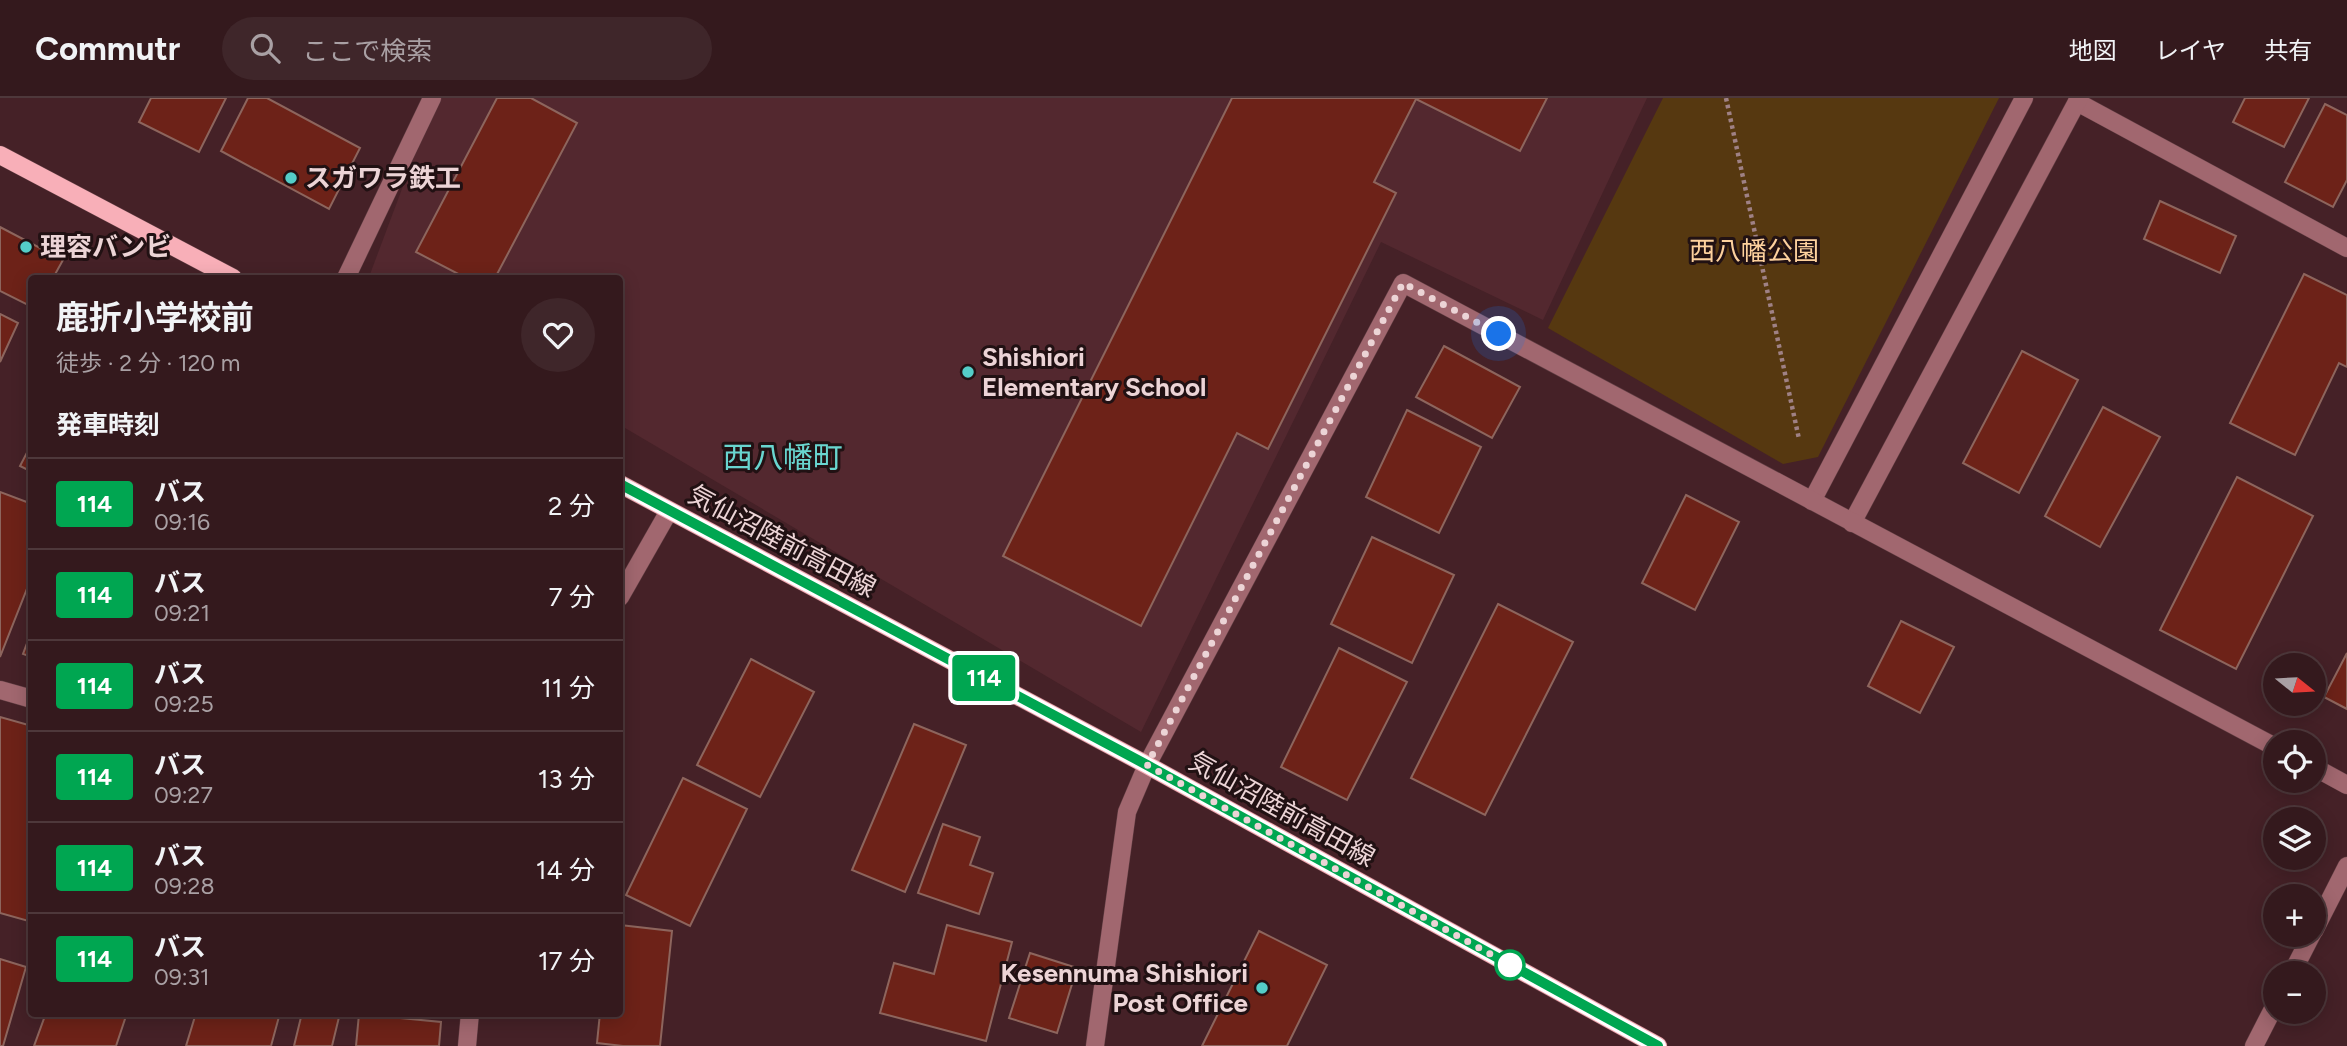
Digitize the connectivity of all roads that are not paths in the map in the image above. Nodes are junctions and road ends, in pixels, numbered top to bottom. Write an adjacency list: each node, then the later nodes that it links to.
1 (432, 98): 7 (street)
2 (2024, 98): 9 (street)
3 (2078, 100): 5 (street); 11 (street)
4 (0, 155): 6 (main road)
5 (2347, 248)
6 (227, 275)
7 (346, 275)
8 (623, 486): 10 (main road, 気仙沼陸前高田線)
9 (1812, 501): 11 (street); 16 (street)
10 (669, 511): 12 (street); 16 (main road, 気仙沼陸前高田線)
11 (1852, 523): 15 (street)
12 (623, 592)
13 (0, 690): 14 (street)
14 (28, 698)
15 (2263, 741)
16 (1147, 765): 24 (street); 25 (main road, 気仙沼陸前高田線)
17 (2326, 774): 18 (street)
18 (2347, 785)
19 (2347, 866): 20 (street)
20 (2326, 907)
21 (470, 1017): 23 (street)
22 (2265, 1024): 26 (street)
23 (467, 1046)
24 (1095, 1046)
25 (1658, 1046)
26 (2254, 1046)

